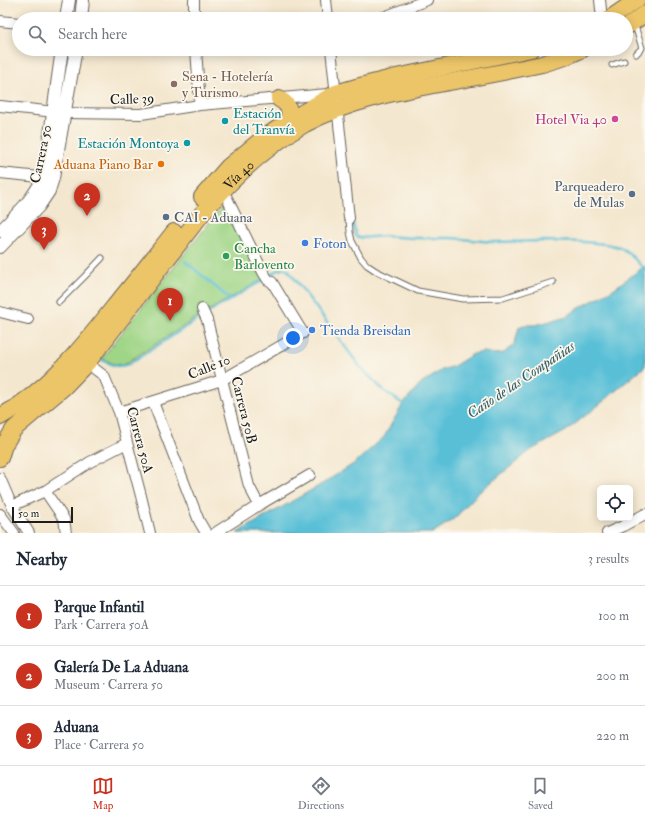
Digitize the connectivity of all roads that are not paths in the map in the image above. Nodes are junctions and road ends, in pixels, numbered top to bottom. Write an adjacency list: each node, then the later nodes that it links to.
1 (69, 0): 8 (street)
2 (84, 0): 9 (street)
3 (194, 0): 10 (street)
4 (326, 0): 11 (street)
5 (427, 0): 12 (street)
6 (600, 0): 13 (street)
7 (637, 0): 14 (highway)
8 (67, 12)
9 (82, 12)
10 (194, 12)
11 (327, 12)
12 (397, 12)
13 (601, 12)
14 (619, 12)
15 (0, 21): 17 (street)
16 (634, 21): 18 (lane)
17 (12, 22)
18 (636, 54)
19 (62, 56): 31 (street, Carrera 50)
20 (74, 56): 31 (street, Carrera 50)
21 (196, 56): 30 (street)
22 (333, 56): 28 (street)
23 (497, 56): 28 (highway, Vía 40)
24 (567, 56): 28 (highway, Vía 40)
25 (624, 61): 26 (lane)
26 (612, 65)
27 (279, 99): 28 (street, Calle 39); 30 (street, Calle 39); 32 (highway)
28 (338, 101): 32 (highway, Vía 40); 35 (highway, Vía 40); 36 (street)
29 (0, 106): 31 (street, Calle 39)
30 (200, 106): 31 (street, Calle 39)
31 (59, 113): 34 (street, Carrera 50)
32 (287, 122): 49 (highway, Vía 40)
33 (0, 173): 34 (street)
34 (48, 178): 37 (street, Carrera 50); 38 (street, Carrera 50)
35 (223, 190): 45 (highway, Vía 40); 46 (street, Calle 10)
36 (349, 218): 40 (lane)
37 (0, 231)
38 (0, 247)
39 (102, 258): 41 (lane)
40 (553, 282)
41 (59, 302)
42 (0, 312): 44 (street)
43 (205, 316): 46 (street, Carrera 50B)
44 (28, 319)
45 (87, 363): 48 (street, Carrera 50A); 51 (highway, Vía 40)
46 (222, 380): 47 (street, Calle 10); 55 (street, Carrera 50B)
47 (153, 402): 48 (street, Calle 10); 63 (street)
48 (119, 412): 50 (street, Carrera 50A)
49 (0, 417)
50 (127, 443): 54 (street); 62 (street, Carrera 50A)
51 (0, 458)
52 (310, 475): 55 (street)
53 (0, 478): 56 (street)
54 (45, 491): 56 (street); 61 (street)
55 (259, 505): 64 (street)
56 (12, 506): 59 (street)
57 (0, 514): 60 (street)
58 (645, 514): 65 (street)
59 (28, 531)
60 (14, 533)
61 (66, 533)
62 (150, 533)
63 (206, 533)
64 (216, 533)
65 (607, 533)

